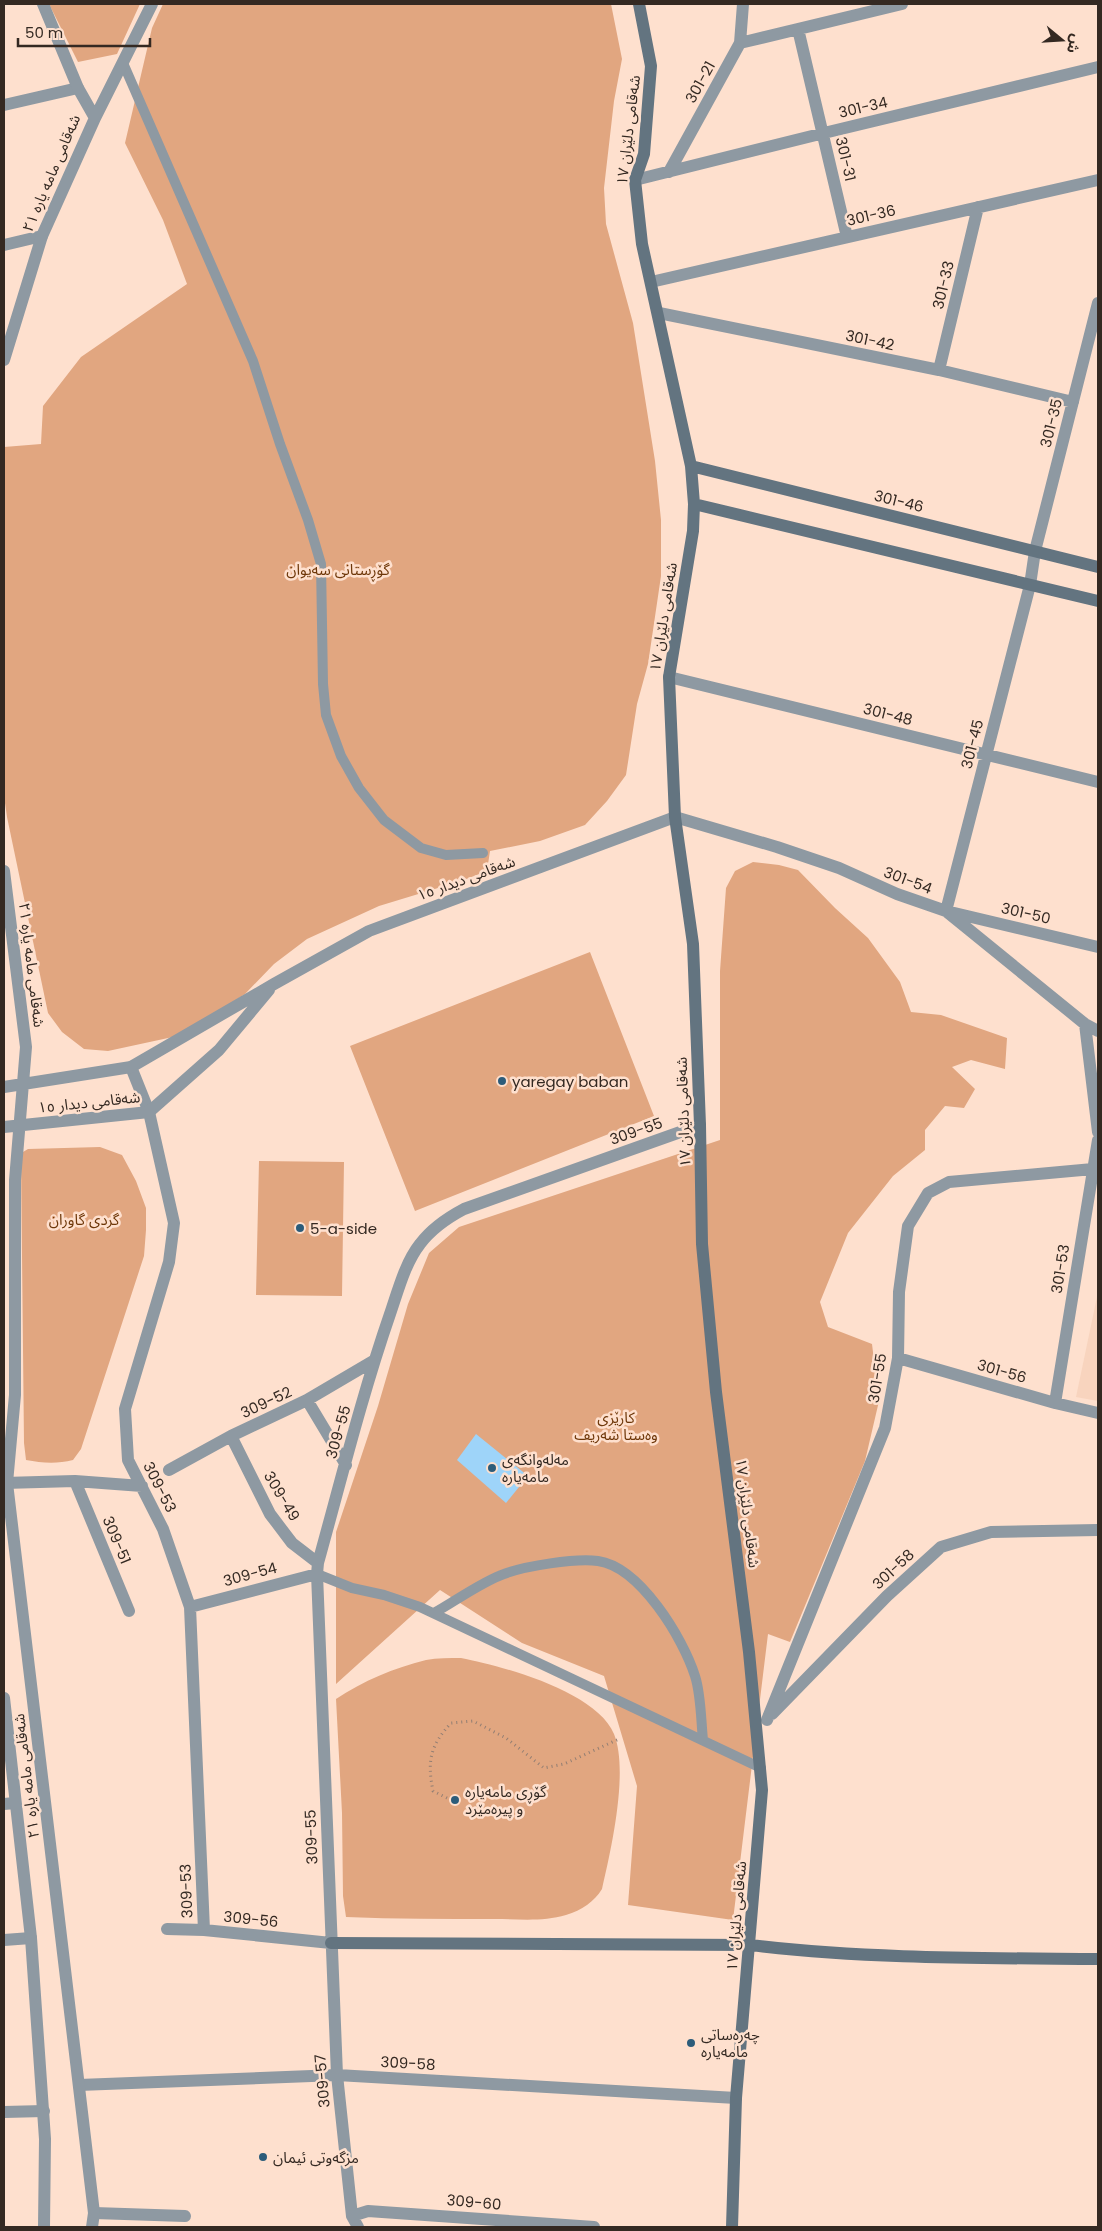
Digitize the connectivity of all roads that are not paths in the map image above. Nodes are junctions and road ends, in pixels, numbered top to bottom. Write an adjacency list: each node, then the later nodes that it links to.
1 (43, 4): 11 (street, شەقامی مامە یارە ٢١)
2 (152, 4): 9 (street)
3 (640, 4): 16 (main road, شەقامی دلێران ١٧)
4 (743, 4): 8 (street, 301-21)
5 (902, 4): 6 (street)
6 (888, 6): 7 (street)
7 (798, 29): 8 (street); 14 (street, 301-31)
8 (740, 43): 15 (street, 301-21)
9 (124, 62): 13 (street); 38 (lane)
10 (1098, 67): 14 (street, 301-34)
11 (78, 88): 12 (street); 13 (street, شەقامی مامە یارە ٢١)
12 (4, 105)
13 (95, 118): 19 (street, شەقامی مامە یارە ٢١)
14 (824, 132): 15 (street, 301-34); 20 (street, 301-31)
15 (669, 172): 16 (street, 301-34)
16 (635, 180): 22 (main road, شەقامی دلێران ١٧)
17 (1098, 180): 18 (street, 301-36)
18 (978, 207): 20 (street, 301-36); 26 (street, 301-33)
19 (42, 236): 21 (street); 25 (street, شەقامی مامە یارە ٢١)
20 (848, 237): 22 (street, 301-36)
21 (4, 245)
22 (651, 282): 24 (main road, شەقامی دلێران ١٧)
23 (1098, 303): 27 (street, 301-35)
24 (659, 313): 26 (street, 301-42); 28 (main road, شەقامی دلێران ١٧)
25 (4, 360)
26 (939, 370): 27 (street, 301-42)
27 (1073, 402): 30 (street, 301-35)
28 (691, 466): 29 (main road, شەقامی دلێران ١٧); 30 (main road, 301-46)
29 (694, 504): 32 (main road); 34 (main road, شەقامی دلێران ١٧)
30 (1035, 551): 31 (main road, 301-46); 32 (street, 301-35)
31 (1098, 567)
32 (1030, 585): 33 (main road); 35 (street, 301-45)
33 (1098, 601)
34 (669, 677): 35 (street, 301-48); 37 (main road, شەقامی دلێران ١٧)
35 (986, 755): 36 (street, 301-48); 40 (street, 301-45)
36 (1098, 782)
37 (675, 817): 40 (street, 301-54); 42 (street, شەقامی دیدار ١٥); 49 (main road, شەقامی دلێران ١٧)
38 (483, 853)
39 (4, 871): 46 (street, شەقامی مامە یارە ٢١)
40 (946, 911): 41 (street, 301-50); 43 (street, 301-54)
41 (1098, 948)
42 (274, 984): 45 (street, شەقامی دیدار ١٥); 48 (street, شەقامی دیدار ١٥)
43 (1085, 1024): 44 (street, 301-54); 52 (street)
44 (1098, 1031)
45 (131, 1067): 46 (street, شەقامی دیدار ١٥); 48 (street, 309-53)
46 (22, 1084): 47 (street, شەقامی دیدار ١٥); 50 (street, شەقامی مامە یارە ٢١)
47 (4, 1087)
48 (149, 1112): 50 (street, شەقامی دیدار ١٥); 65 (street, 309-53)
49 (700, 1125): 56 (street, 309-55); 73 (main road, شەقامی دلێران ١٧)
50 (19, 1126): 51 (street, شەقامی دیدار ١٥); 64 (street, شەقامی مامە یارە ٢١)
51 (4, 1127)
52 (1098, 1132)
53 (1098, 1140): 54 (street, 301-53)
54 (1093, 1169): 55 (street, 301-55); 58 (street, 301-53)
55 (898, 1358): 58 (street, 301-56); 72 (street, 301-55)
56 (375, 1360): 57 (street, 309-52); 61 (street, 309-55)
57 (307, 1400): 60 (street, 309-52); 61 (street)
58 (1055, 1403): 59 (street, 301-56)
59 (1098, 1413)
60 (231, 1436): 62 (street, 309-52); 67 (street, 309-49)
61 (346, 1465): 67 (street, 309-55)
62 (170, 1470)
63 (74, 1481): 64 (street); 65 (street); 69 (street, 309-51)
64 (5, 1483): 85 (street, شەقامی مامە یارە ٢١)
65 (142, 1486): 68 (street, 309-53)
66 (1098, 1530): 72 (street, 301-58)
67 (318, 1568): 68 (street, 309-54); 70 (lane); 81 (street, 309-55)
68 (190, 1607): 78 (street, 309-53)
69 (129, 1611)
70 (434, 1614): 74 (lane); 74 (lane)
71 (4, 1698): 76 (street, شەقامی مامە یارە ٢١)
72 (767, 1720): 73 (street, 301-58)
73 (756, 1729): 75 (main road, شەقامی دلێران ١٧)
74 (703, 1740): 75 (lane)
75 (761, 1768): 82 (main road, شەقامی دلێران ١٧)
76 (10, 1804): 79 (street, شەقامی مامە یارە ٢١)
77 (167, 1929): 78 (street, 309-56)
78 (204, 1930): 81 (street, 309-56)
79 (31, 1938): 80 (street); 87 (street, شەقامی مامە یارە ٢١)
80 (4, 1940)
81 (331, 1944): 82 (main road); 84 (street, 309-57)
82 (750, 1945): 83 (main road); 86 (main road, شەقامی دلێران ١٧)
83 (1098, 1959)
84 (337, 2075): 85 (street, 309-58); 86 (street, 309-58); 91 (street, 309-57)
85 (79, 2085): 89 (street, شەقامی مامە یارە ٢١)
86 (736, 2098): 97 (main road, شەقامی دلێران ١٧)
87 (44, 2111): 88 (street); 93 (street, شەقامی مامە یارە ٢١)
88 (4, 2112)
89 (94, 2214): 90 (street); 94 (street, شەقامی مامە یارە ٢١)
90 (185, 2216)
91 (355, 2222): 92 (street, 309-60)
92 (468, 2222): 95 (street, 309-60)
93 (44, 2227)
94 (92, 2227)
95 (589, 2227): 96 (street, 309-60)
96 (594, 2227)
97 (732, 2227)

